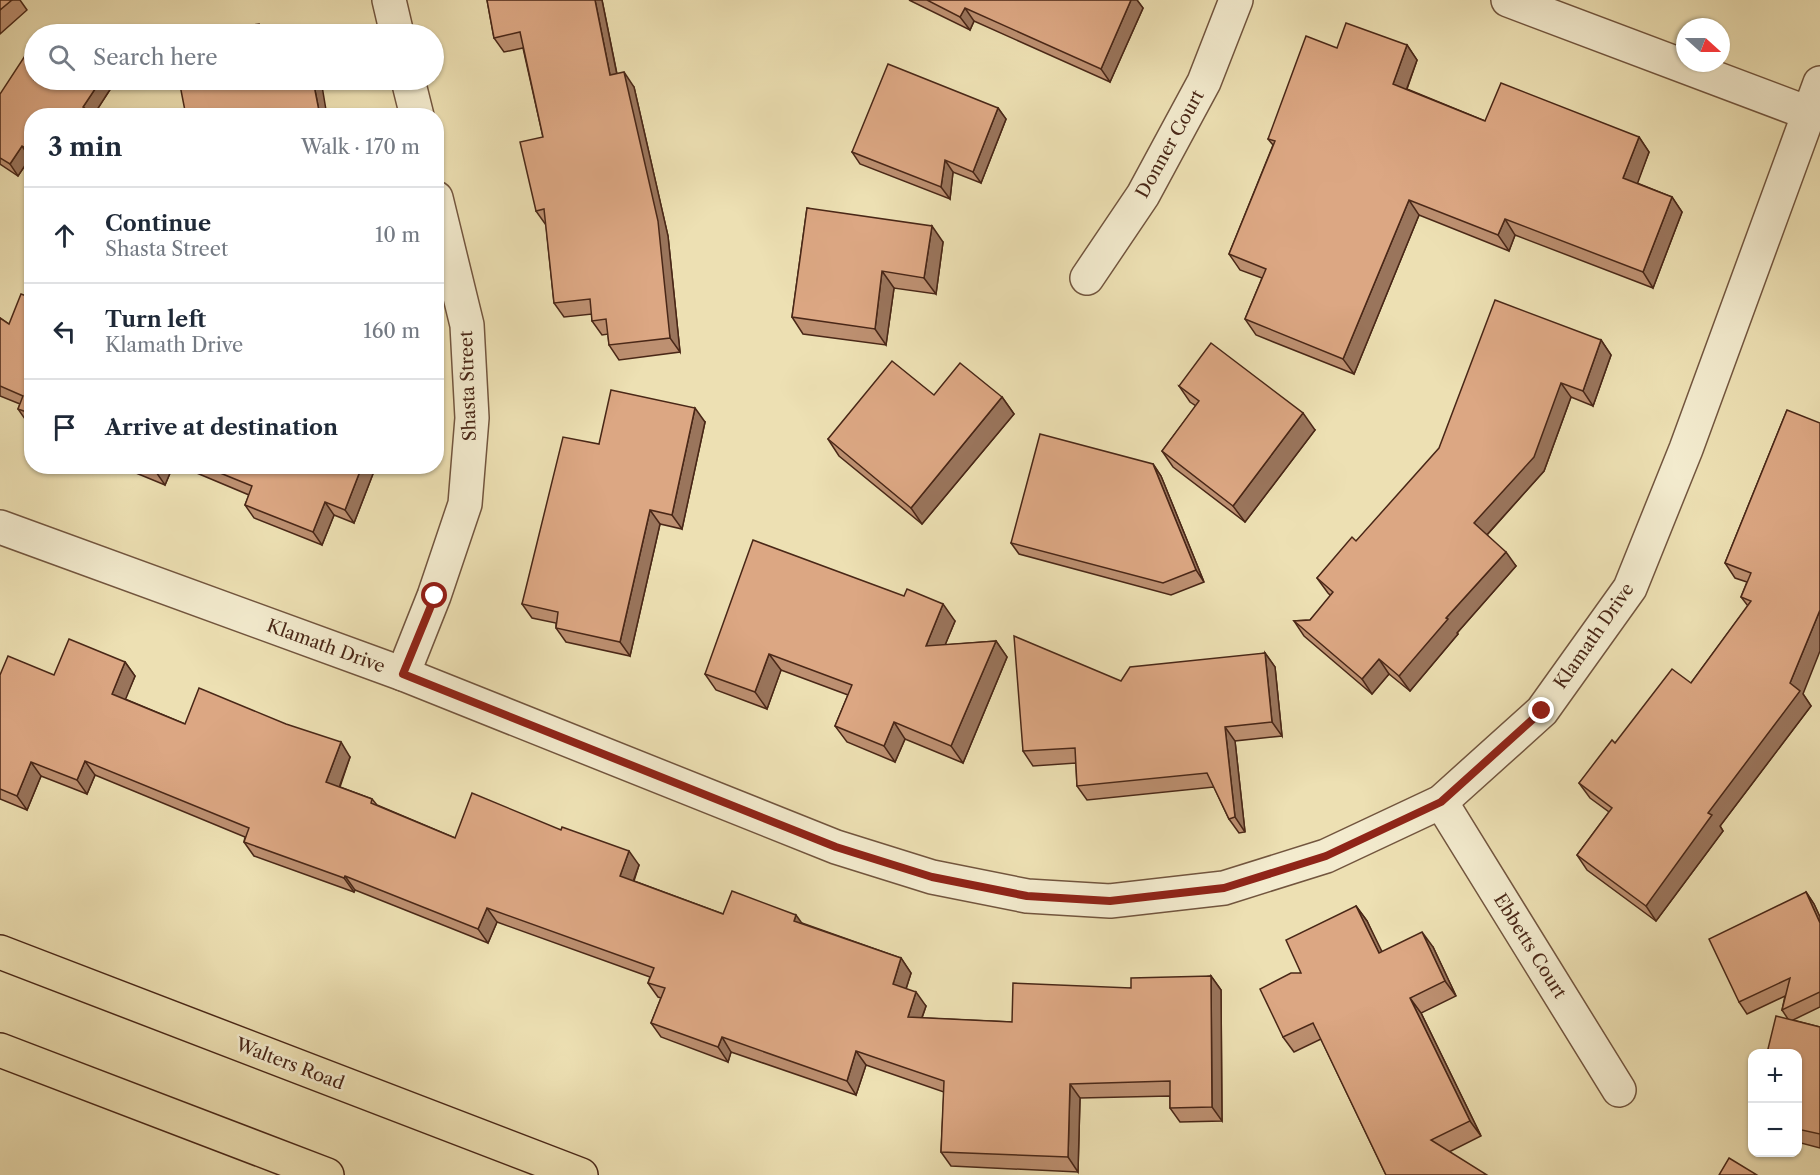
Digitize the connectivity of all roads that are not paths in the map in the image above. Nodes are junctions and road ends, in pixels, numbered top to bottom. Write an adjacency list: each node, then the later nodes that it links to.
1 (389, 0): 4 (street)
2 (1236, 0): 10 (street, Donner Court)
3 (1508, 0): 8 (street)
4 (395, 24)
5 (1820, 83): 8 (street, Klamath Drive)
6 (410, 90): 7 (street)
7 (415, 108)
8 (1808, 113): 13 (street, Klamath Drive)
9 (444, 231): 12 (street, Shasta Street)
10 (1087, 278)
11 (0, 527): 12 (street, Klamath Drive)
12 (403, 674): 13 (street, Klamath Drive)
13 (1441, 802): 16 (street, Ebbetts Court)
14 (0, 952): 18 (main road, Walters Road)
15 (0, 1050): 17 (main road)
16 (1619, 1090)
17 (327, 1175)
18 (581, 1175)

